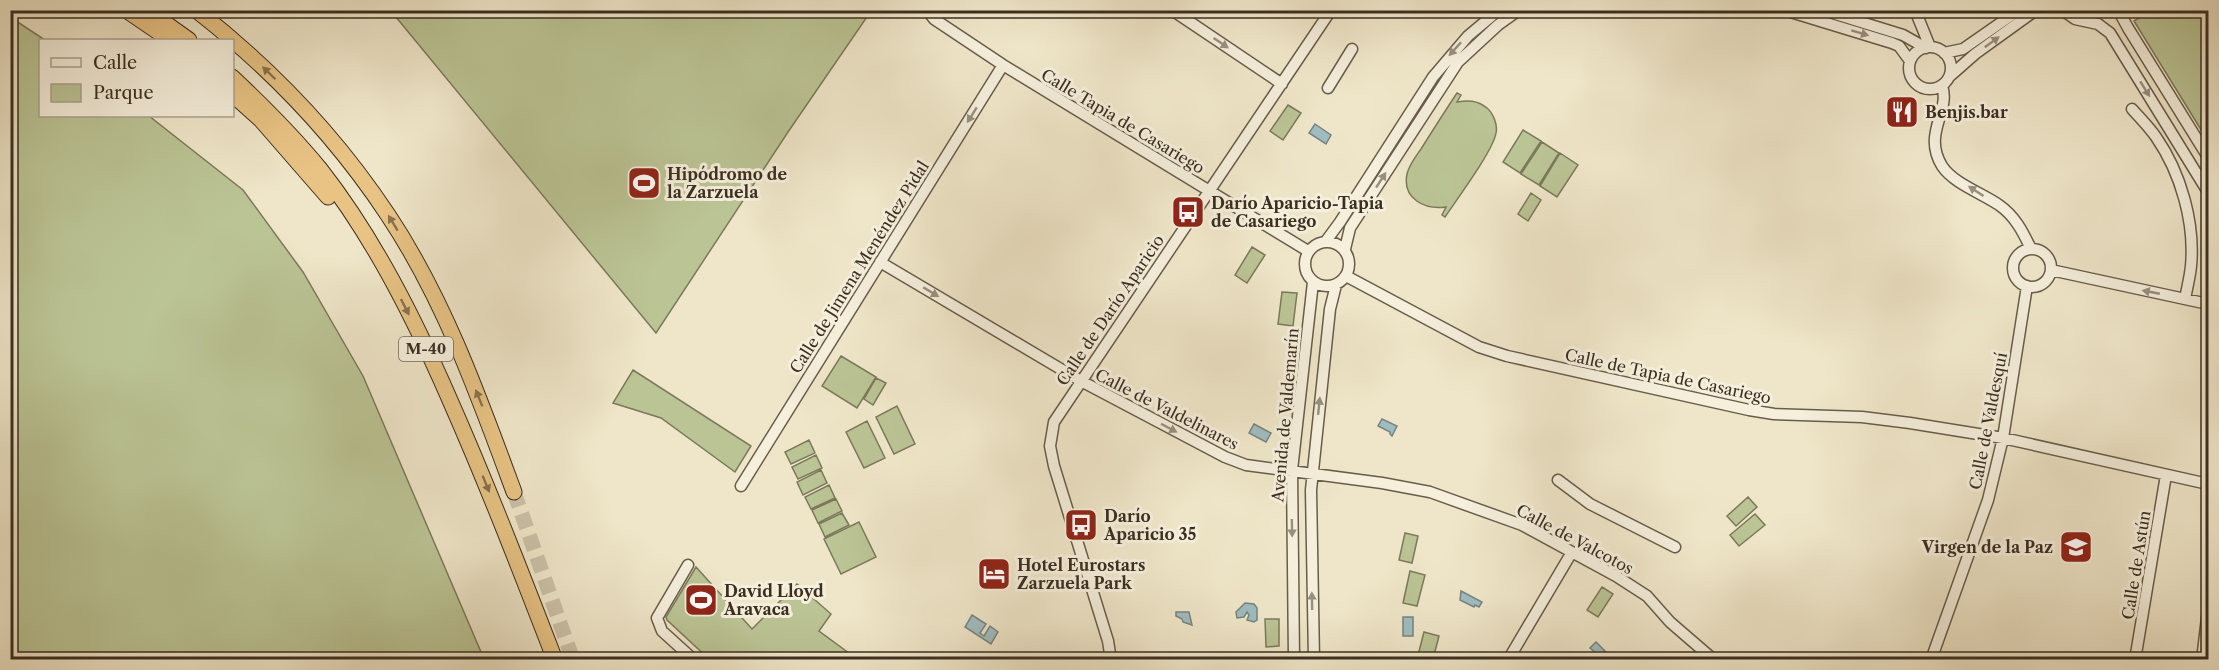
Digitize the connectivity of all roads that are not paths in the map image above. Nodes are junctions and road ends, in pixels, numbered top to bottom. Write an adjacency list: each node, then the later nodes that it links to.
1 (126, 10): 16 (highway)
2 (147, 10): 17 (highway)
3 (195, 10): 18 (highway, M-40, one-way to 3)
4 (927, 10): 24 (street, Calle Tapia de Casariego)
5 (1172, 10): 27 (street, one-way to 27)
6 (1331, 10): 27 (street, Calle de Darío Aparicio)
7 (1519, 10): 36 (street, one-way to 7)
8 (1784, 10): 23 (street, one-way to 23)
9 (1822, 10): 20 (street)
10 (1915, 10): 20 (street)
11 (2019, 10): 22 (street)
12 (2036, 10): 25 (street, one-way to 12)
13 (2062, 10): 34 (street, one-way to 34)
14 (2122, 10): 32 (street)
15 (1492, 12): 35 (street, one-way to 35)
16 (169, 39)
17 (188, 39)
18 (233, 39)
19 (234, 40): 56 (highway, M-40, one-way to 19)
20 (1928, 48): 22 (street); 23 (street)
21 (1352, 49): 29 (street)
22 (1944, 53): 25 (street)
23 (1910, 61): 28 (street)
24 (1003, 65): 33 (street, Calle Tapia de Casariego); 39 (street, Calle de Jimena Menéndez Pidal, one-way to 39)
25 (1950, 76): 28 (street)
26 (234, 79): 42 (highway, M-40)
27 (1282, 84): 33 (street, Calle de Darío Aparicio)
28 (1942, 86): 37 (street, one-way to 28)
29 (1328, 88)
30 (234, 96): 42 (highway)
31 (2132, 109): 46 (street)
32 (2208, 157)
33 (1209, 191): 38 (street, Calle Tapia de Casariego); 48 (street, Calle de Darío Aparicio)
34 (2208, 192)
35 (1326, 241): 36 (street); 38 (street)
36 (1345, 249): 41 (street)
37 (2031, 249): 40 (street); 45 (street)
38 (1308, 251): 43 (street)
39 (880, 262): 48 (street, Calle de Valdelinares, one-way to 48); 55 (street, Calle de Jimena Menéndez Pidal)
40 (2051, 270): 45 (street); 46 (street, one-way to 40)
41 (1346, 276): 44 (street); 49 (street, Calle de Tapia de Casariego)
42 (390, 277): 61 (highway, M-40, one-way to 61)
43 (1313, 282): 44 (street); 50 (street, Avenida de Valdemarín)
44 (1336, 285): 51 (street, Avenida de Valdemarín, one-way to 44)
45 (2028, 286): 49 (street, Calle de Valdesquí)
46 (2185, 299): 47 (street)
47 (2208, 303)
48 (1081, 381): 50 (street, Calle de Valdelinares, one-way to 50); 63 (street, Calle de Darío Aparicio)
49 (2003, 438): 52 (street); 68 (street, Calle de Valdesquí)
50 (1292, 470): 51 (street, Calle de Valcotos); 64 (street, Avenida de Valdemarín, one-way to 64)
51 (1312, 474): 58 (street, Calle de Valcotos); 65 (street, Avenida de Valdemarín, one-way to 51)
52 (2166, 475): 54 (street); 69 (street, Calle de Astún)
53 (1558, 480): 57 (street)
54 (2208, 484)
55 (741, 486)
56 (514, 492)
57 (1675, 547)
58 (1572, 552): 66 (street); 67 (street, Calle de Valcotos)
59 (688, 565): 62 (street)
60 (2208, 609): 70 (street)
61 (555, 660)
62 (694, 660)
63 (1111, 660)
64 (1294, 660)
65 (1314, 660)
66 (1508, 660)
67 (1714, 660)
68 (1931, 660)
69 (2135, 660)
70 (2202, 660)

